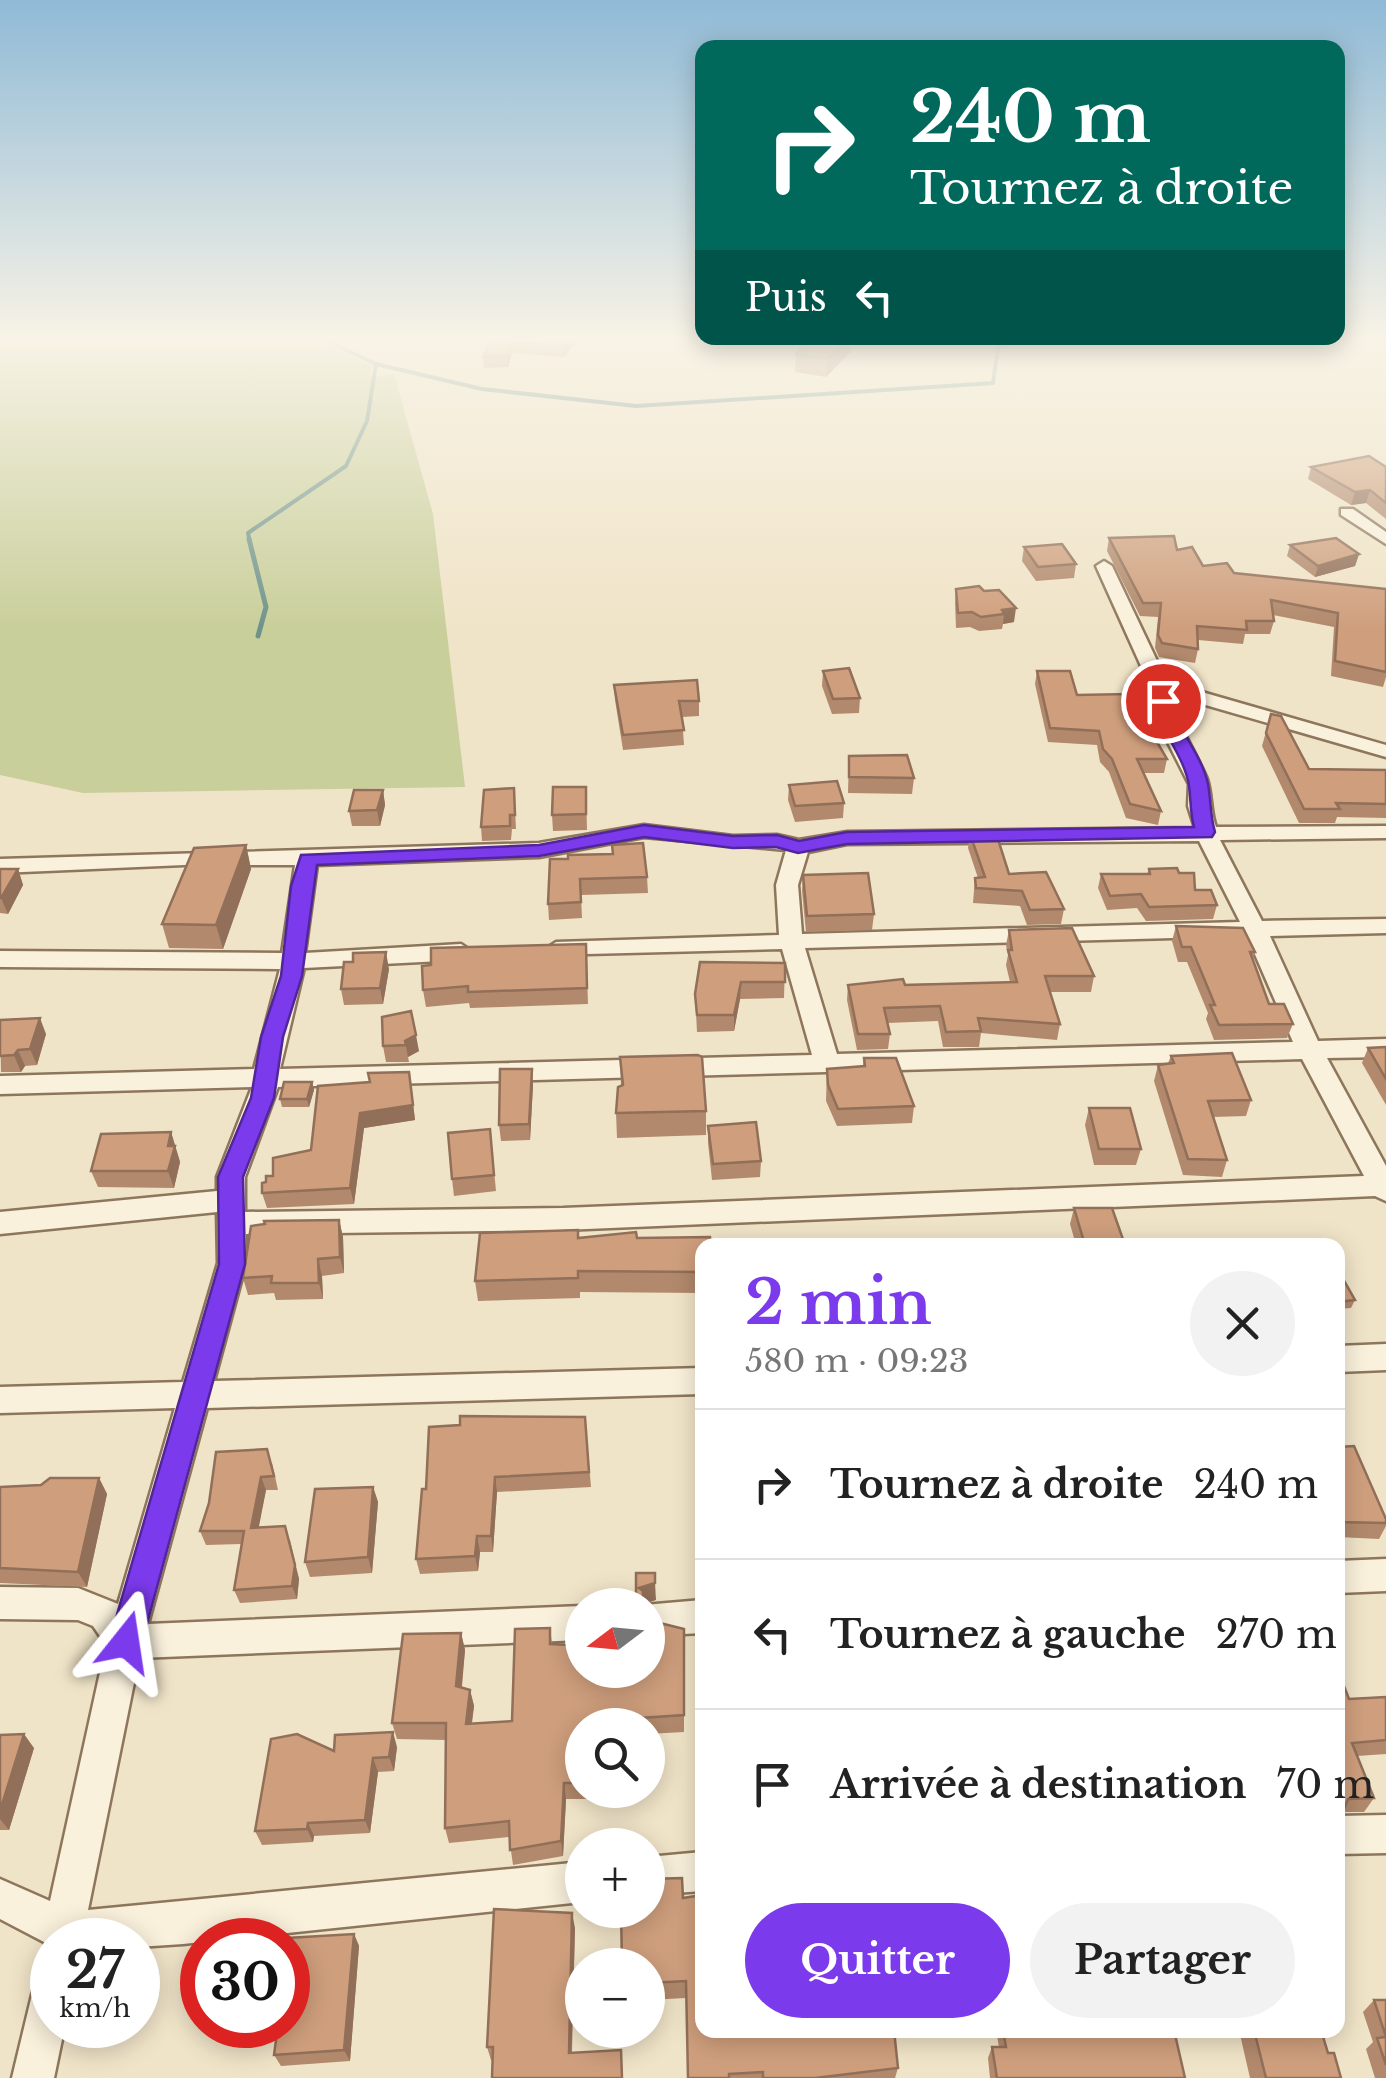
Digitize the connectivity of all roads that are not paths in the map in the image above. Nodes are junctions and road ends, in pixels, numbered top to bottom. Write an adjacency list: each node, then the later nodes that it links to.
1 (1347, 512): 2 (street)
2 (1385, 538)
3 (1104, 566): 4 (street)
4 (1159, 686): 5 (street); 6 (street)
5 (1386, 751)
6 (1205, 832): 7 (street); 8 (street); 12 (street)
7 (1386, 832)
8 (798, 847): 9 (street); 13 (street)
9 (308, 859): 10 (street); 17 (street)
10 (0, 866)
11 (1386, 926): 12 (street)
12 (1256, 930): 13 (street); 19 (street)
13 (794, 944): 14 (street); 20 (street)
14 (535, 950)
15 (480, 952): 17 (street)
16 (0, 959): 17 (street)
17 (293, 962): 21 (street)
18 (1386, 1048): 19 (street)
19 (1310, 1051): 20 (street); 23 (street)
20 (827, 1062): 21 (street)
21 (267, 1078): 22 (street); 24 (street)
22 (0, 1086)
23 (1385, 1187): 24 (street)
24 (232, 1211): 25 (street); 29 (street)
25 (0, 1222)
26 (1386, 1357): 27 (street)
27 (1345, 1359)
28 (695, 1381): 29 (street)
29 (192, 1396): 30 (street); 37 (street)
30 (0, 1400)
31 (1386, 1575): 32 (street)
32 (1345, 1577)
33 (0, 1603): 37 (street)
34 (695, 1617): 35 (street)
35 (665, 1619)
36 (565, 1623): 37 (street)
37 (126, 1642): 45 (street)
38 (1386, 1834): 39 (street)
39 (1345, 1836)
40 (695, 1873): 41 (street)
41 (665, 1875)
42 (565, 1884): 46 (street)
43 (0, 1899): 44 (street)
44 (36, 1918)
45 (67, 1918)
46 (160, 1926)
47 (39, 2048): 48 (street)
48 (33, 2078)

